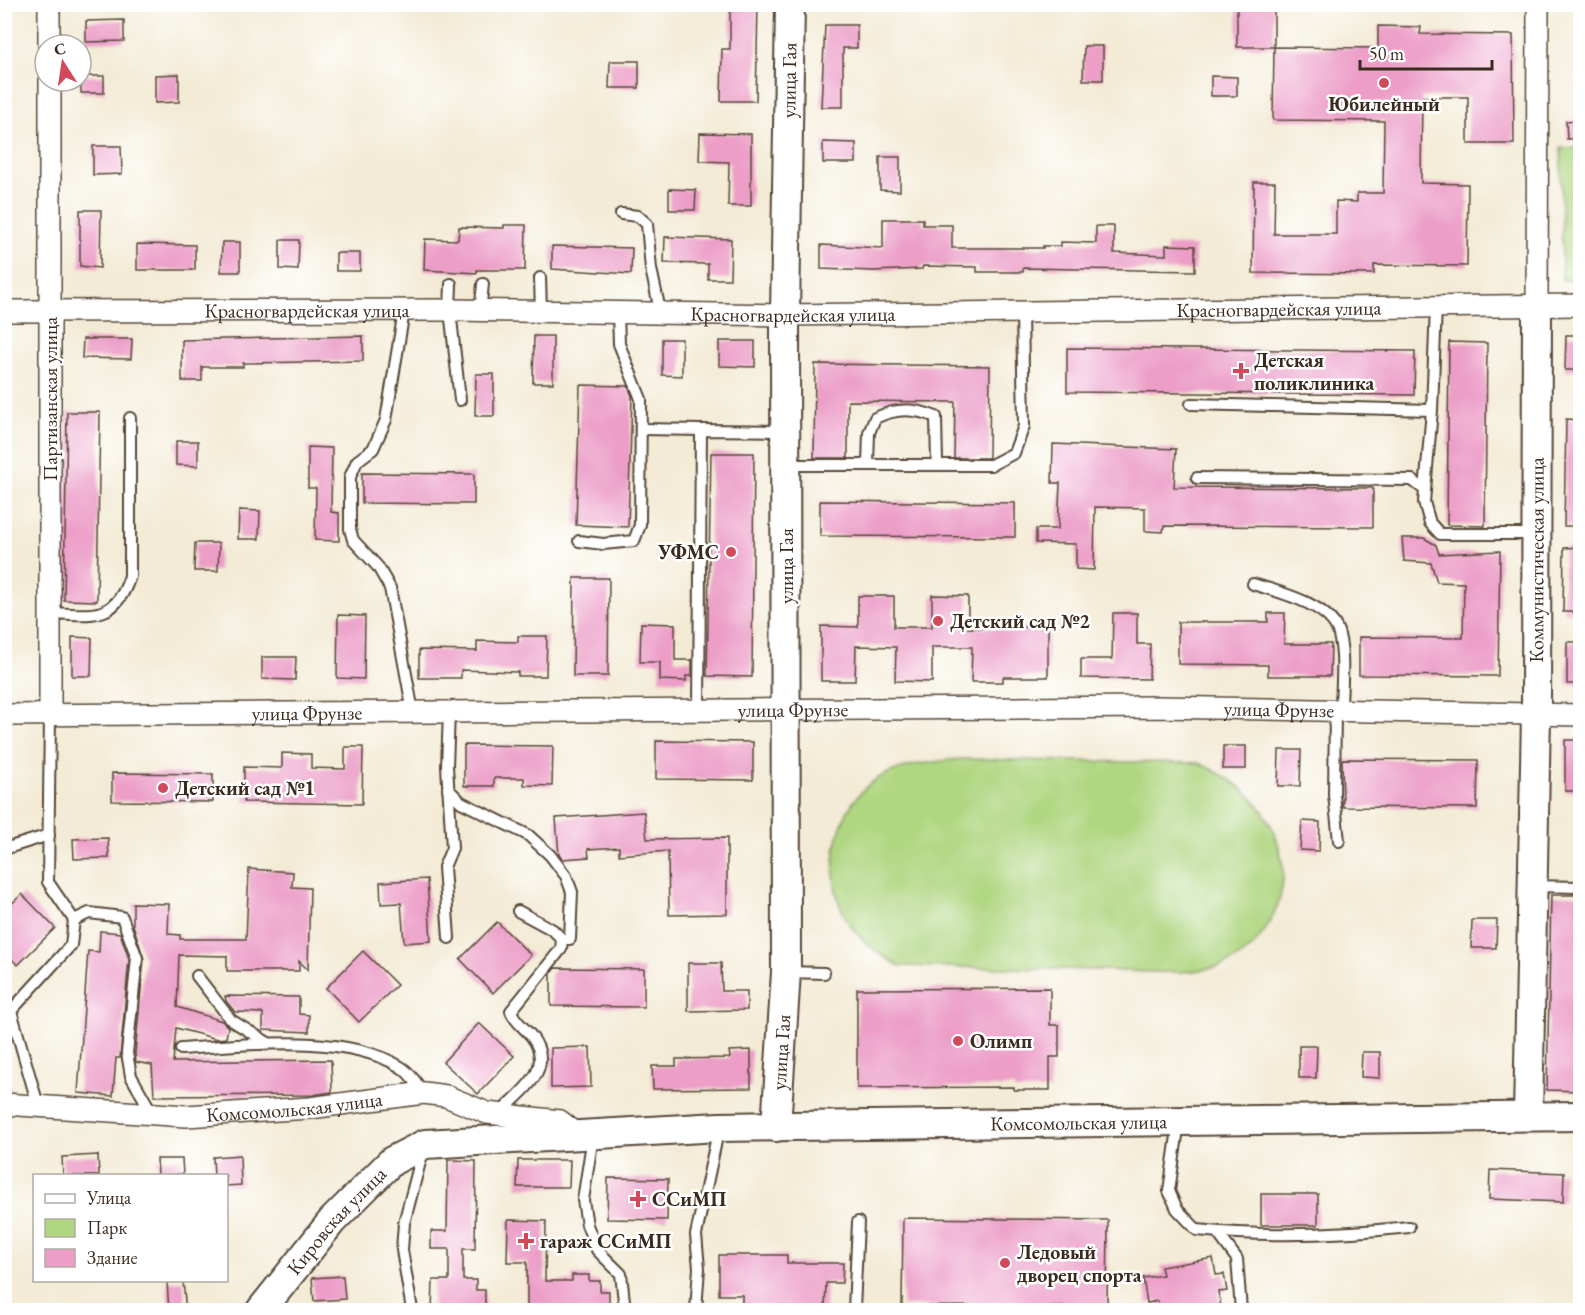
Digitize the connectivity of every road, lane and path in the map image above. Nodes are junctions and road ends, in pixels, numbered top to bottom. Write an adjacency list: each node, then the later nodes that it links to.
1 (49, 4): 4 (street)
2 (790, 4): 22 (street, улица Гая)
3 (1538, 4): 10 (street, Коммунистическая улица)
4 (49, 33)
5 (50, 93): 17 (street, Партизанская улица)
6 (621, 214): 21 (lane)
7 (540, 278): 16 (lane)
8 (451, 284): 13 (lane)
9 (483, 284): 18 (lane)
10 (1537, 305): 11 (street, Красногвардейская улица); 12 (street, Красногвардейская улица); 35 (street, Коммунистическая улица)
11 (1581, 305)
12 (1436, 306): 19 (street, Красногвардейская улица); 25 (lane)
13 (450, 310): 15 (street, Красногвардейская улица); 18 (street, Красногвардейская улица); 23 (lane)
14 (4, 311): 17 (street, Красногвардейская улица)
15 (404, 311): 17 (street, Красногвардейская улица); 42 (lane)
16 (541, 311): 18 (street, Красногвардейская улица); 20 (street, Красногвардейская улица)
17 (51, 312): 38 (street, Партизанская улица)
18 (480, 312)
19 (1022, 312): 22 (street, Красногвардейская улица); 31 (lane)
20 (618, 313): 21 (street, Красногвардейская улица); 27 (lane)
21 (661, 315): 22 (street, Красногвардейская улица)
22 (785, 315): 29 (street, улица Гая)
23 (460, 400)
24 (1191, 404): 25 (lane)
25 (1432, 410): 34 (lane)
26 (130, 418): 38 (lane)
27 (642, 429): 28 (lane); 36 (lane)
28 (701, 430): 29 (lane); 39 (lane)
29 (786, 431): 32 (street, улица Гая)
30 (868, 464): 31 (lane); 31 (lane); 32 (lane)
31 (937, 464)
32 (786, 465): 40 (street, улица Гая)
33 (1197, 478): 34 (lane)
34 (1425, 490): 35 (lane)
35 (1536, 534): 45 (street, Коммунистическая улица)
36 (579, 541)
37 (1254, 584): 41 (lane)
38 (50, 613): 47 (street, Партизанская улица)
39 (699, 709): 40 (street, улица Фрунзе); 43 (street, улица Фрунзе)
40 (786, 709): 41 (street, улица Фрунзе); 58 (street, улица Гая)
41 (1338, 711): 45 (street, улица Фрунзе); 50 (lane)
42 (412, 712): 43 (street, улица Фрунзе); 47 (street, улица Фрунзе)
43 (449, 712): 48 (lane)
44 (4, 715): 47 (street, улица Фрунзе)
45 (1536, 715): 46 (street, улица Фрунзе); 52 (street, Коммунистическая улица)
46 (1581, 715)
47 (50, 716): 49 (lane)
48 (448, 789): 56 (lane); 57 (lane)
49 (49, 835): 51 (lane); 55 (lane)
50 (1339, 841)
51 (4, 849)
52 (1532, 886): 53 (lane); 68 (street, Коммунистическая улица)
53 (1581, 887)
54 (518, 911): 57 (lane)
55 (74, 920): 65 (lane); 66 (lane)
56 (449, 938)
57 (562, 939): 67 (lane)
58 (786, 972): 59 (lane); 72 (street, улица Гая)
59 (824, 973)
60 (197, 976): 61 (lane)
61 (268, 1044): 62 (lane); 63 (lane)
62 (181, 1049)
63 (424, 1093): 66 (street, Комсомольская улица); 67 (street, Комсомольская улица)
64 (4, 1104): 65 (street, Комсомольская улица)
65 (38, 1105): 66 (street, Комсомольская улица)
66 (152, 1113)
67 (499, 1114): 73 (street, Комсомольская улица)
68 (1528, 1116): 69 (street, Комсомольская улица); 70 (street, Комсомольская улица)
69 (1581, 1116)
70 (1179, 1122): 72 (street, Комсомольская улица); 77 (lane)
71 (719, 1127): 72 (street, Комсомольская улица); 73 (street, Комсомольская улица); 81 (lane)
72 (776, 1127)
73 (577, 1129): 74 (street, Комсомольская улица); 80 (lane)
74 (424, 1144): 78 (street, Кировская улица); 79 (lane)
75 (858, 1222): 82 (lane)
76 (1409, 1227): 77 (lane)
77 (1217, 1232): 83 (lane)
78 (261, 1311)
79 (412, 1311)
80 (625, 1311)
81 (696, 1311)
82 (854, 1311)
83 (1241, 1311)

